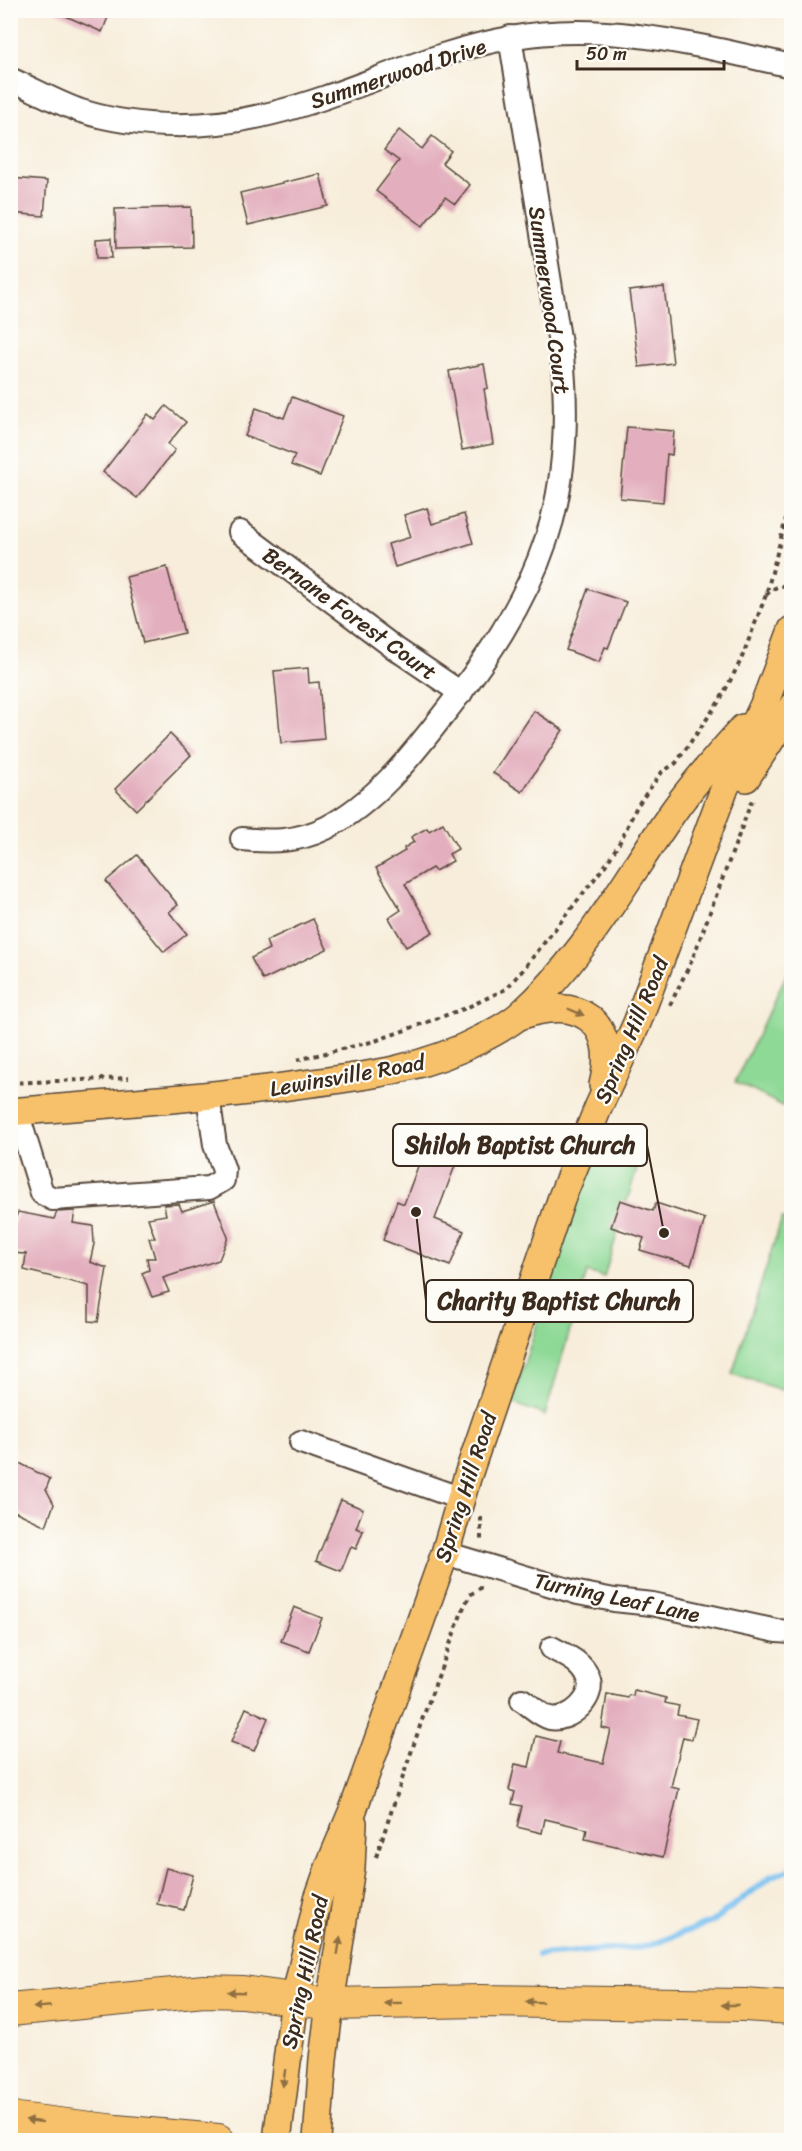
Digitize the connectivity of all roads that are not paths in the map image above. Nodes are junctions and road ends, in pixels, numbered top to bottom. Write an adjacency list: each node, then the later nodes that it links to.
1 (510, 38): 2 (street, Summerwood Drive); 3 (street, Summerwood Drive); 7 (street, Summerwood Court)
2 (792, 66)
3 (10, 79)
4 (240, 532): 7 (street, Bernane Forest Court)
5 (792, 630): 8 (main road, Spring Hill Road)
6 (792, 670): 8 (main road, Lewinsville Road)
7 (460, 693): 10 (street, Summerwood Court)
8 (765, 702): 11 (main road, Spring Hill Road); 12 (main road, Lewinsville Road)
9 (792, 707): 11 (main road)
10 (242, 839)
11 (690, 882): 14 (main road, Spring Hill Road)
12 (520, 1016): 13 (main road, Lewinsville Road); 14 (main road, one-way to 14)
13 (208, 1096): 15 (main road, Lewinsville Road); 15 (street)
14 (598, 1108): 17 (main road, Spring Hill Road)
15 (14, 1112)
16 (301, 1442): 17 (street)
17 (472, 1504): 18 (main road, Spring Hill Road)
18 (445, 1553): 19 (street, Turning Leaf Lane); 22 (main road, Spring Hill Road)
19 (792, 1632)
20 (552, 1648): 21 (street)
21 (522, 1700)
22 (353, 1810): 23 (main road, Spring Hill Road); 24 (main road, Spring Hill Road, one-way to 22)
23 (294, 1999): 24 (highway); 26 (highway, one-way to 26); 29 (main road, Spring Hill Road, one-way to 29)
24 (330, 2004): 25 (highway, one-way to 24); 30 (main road, Spring Hill Road)
25 (792, 2008)
26 (10, 2010)
27 (10, 2118): 28 (highway, one-way to 27)
28 (218, 2140)
29 (278, 2140)
30 (317, 2140)

